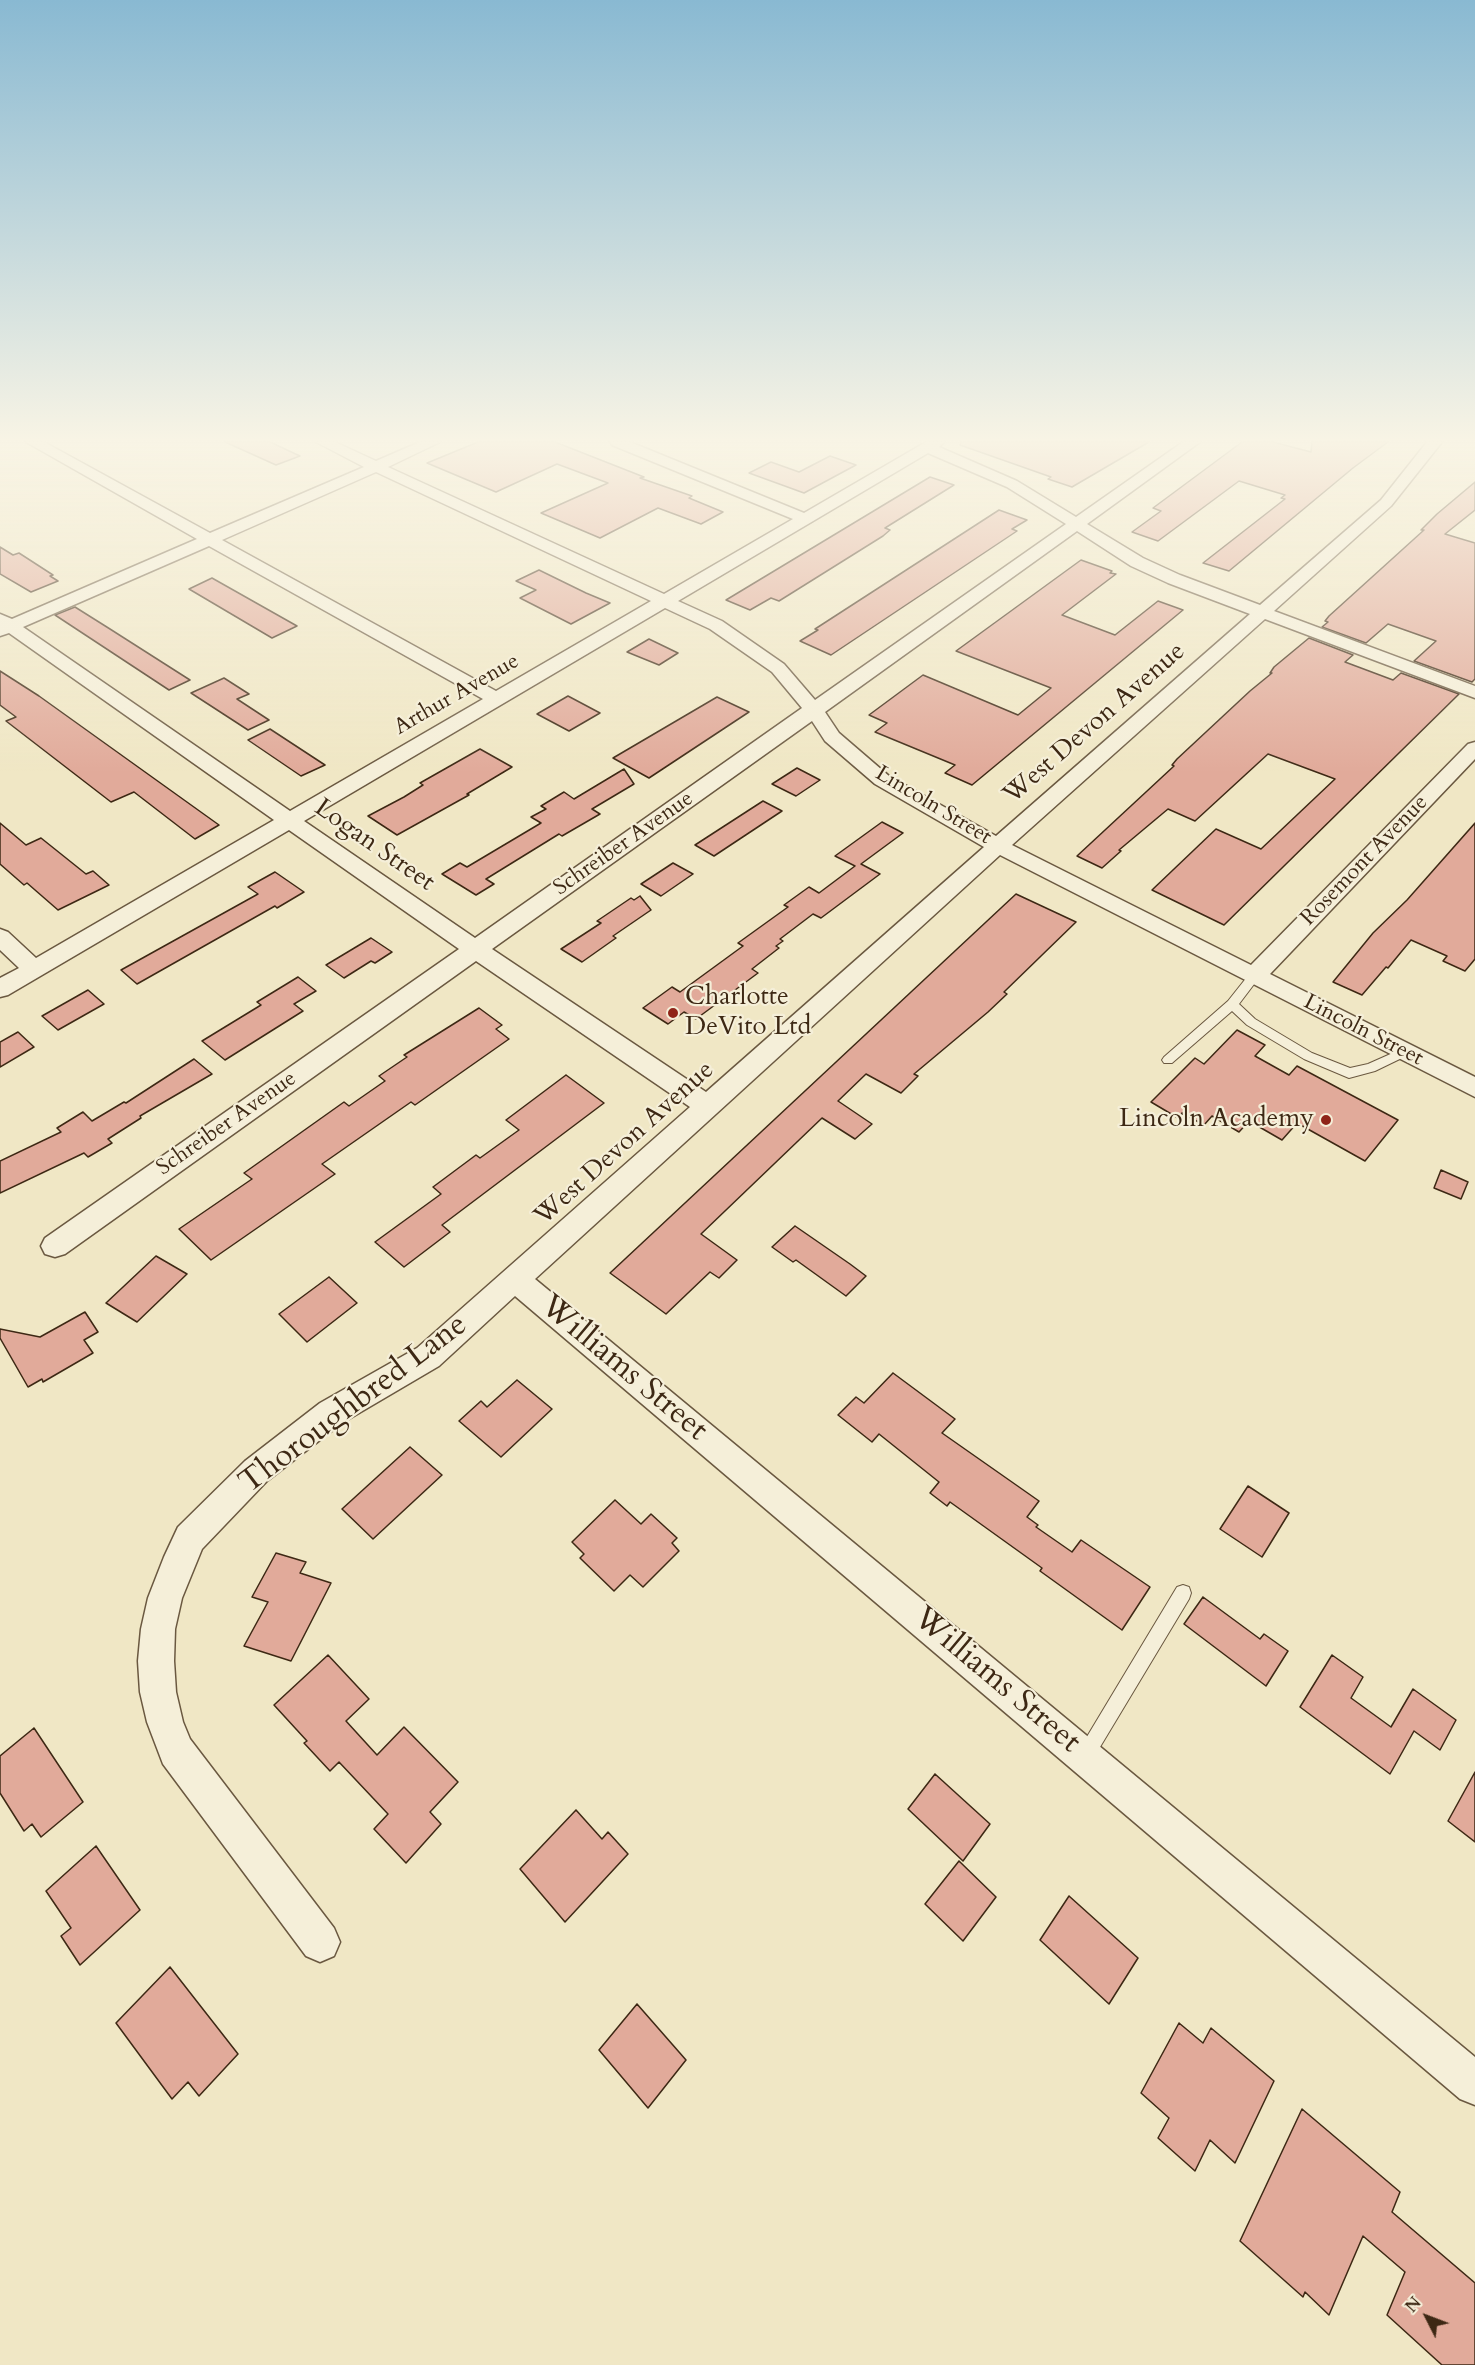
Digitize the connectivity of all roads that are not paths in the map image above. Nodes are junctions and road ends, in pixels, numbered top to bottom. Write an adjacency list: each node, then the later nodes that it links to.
1 (177, 552): 10 (street)
2 (233, 552): 12 (street)
3 (562, 552): 8 (street, Lincoln Street)
4 (748, 552): 8 (street, Arthur Avenue)
5 (1035, 552): 13 (street, Schreiber Avenue)
6 (1123, 552): 9 (street)
7 (1330, 552): 9 (street, West Devon Avenue)
8 (666, 600): 12 (street, Arthur Avenue); 13 (street, Lincoln Street)
9 (1262, 613): 11 (street); 16 (street, West Devon Avenue)
10 (4, 625): 15 (street, Logan Street)
11 (1475, 692)
12 (497, 699): 15 (street, Arthur Avenue)
13 (814, 710): 16 (street, Lincoln Street); 18 (street, Schreiber Avenue)
14 (1475, 748): 20 (street, Rosemont Avenue)
15 (289, 820): 18 (street, Logan Street); 19 (street, Arthur Avenue)
16 (998, 846): 20 (street, Lincoln Street); 26 (street, West Devon Avenue)
17 (0, 937): 19 (street)
18 (475, 949): 26 (street, Logan Street); 27 (street, Schreiber Avenue)
19 (34, 969): 21 (street, Arthur Avenue)
20 (1255, 975): 22 (lane); 23 (street, Lincoln Street)
21 (0, 988)
22 (1232, 1004): 23 (lane); 24 (lane)
23 (1404, 1052): 25 (street, Lincoln Street)
24 (1168, 1060)
25 (1475, 1088)
26 (708, 1106): 28 (street, West Devon Avenue)
27 (55, 1246)
28 (515, 1279): 30 (street, Williams Street); 31 (street, Thoroughbred Lane)
29 (1184, 1593): 30 (lane)
30 (1084, 1756): 32 (street, Williams Street)
31 (320, 1942)
32 (1475, 2084)

